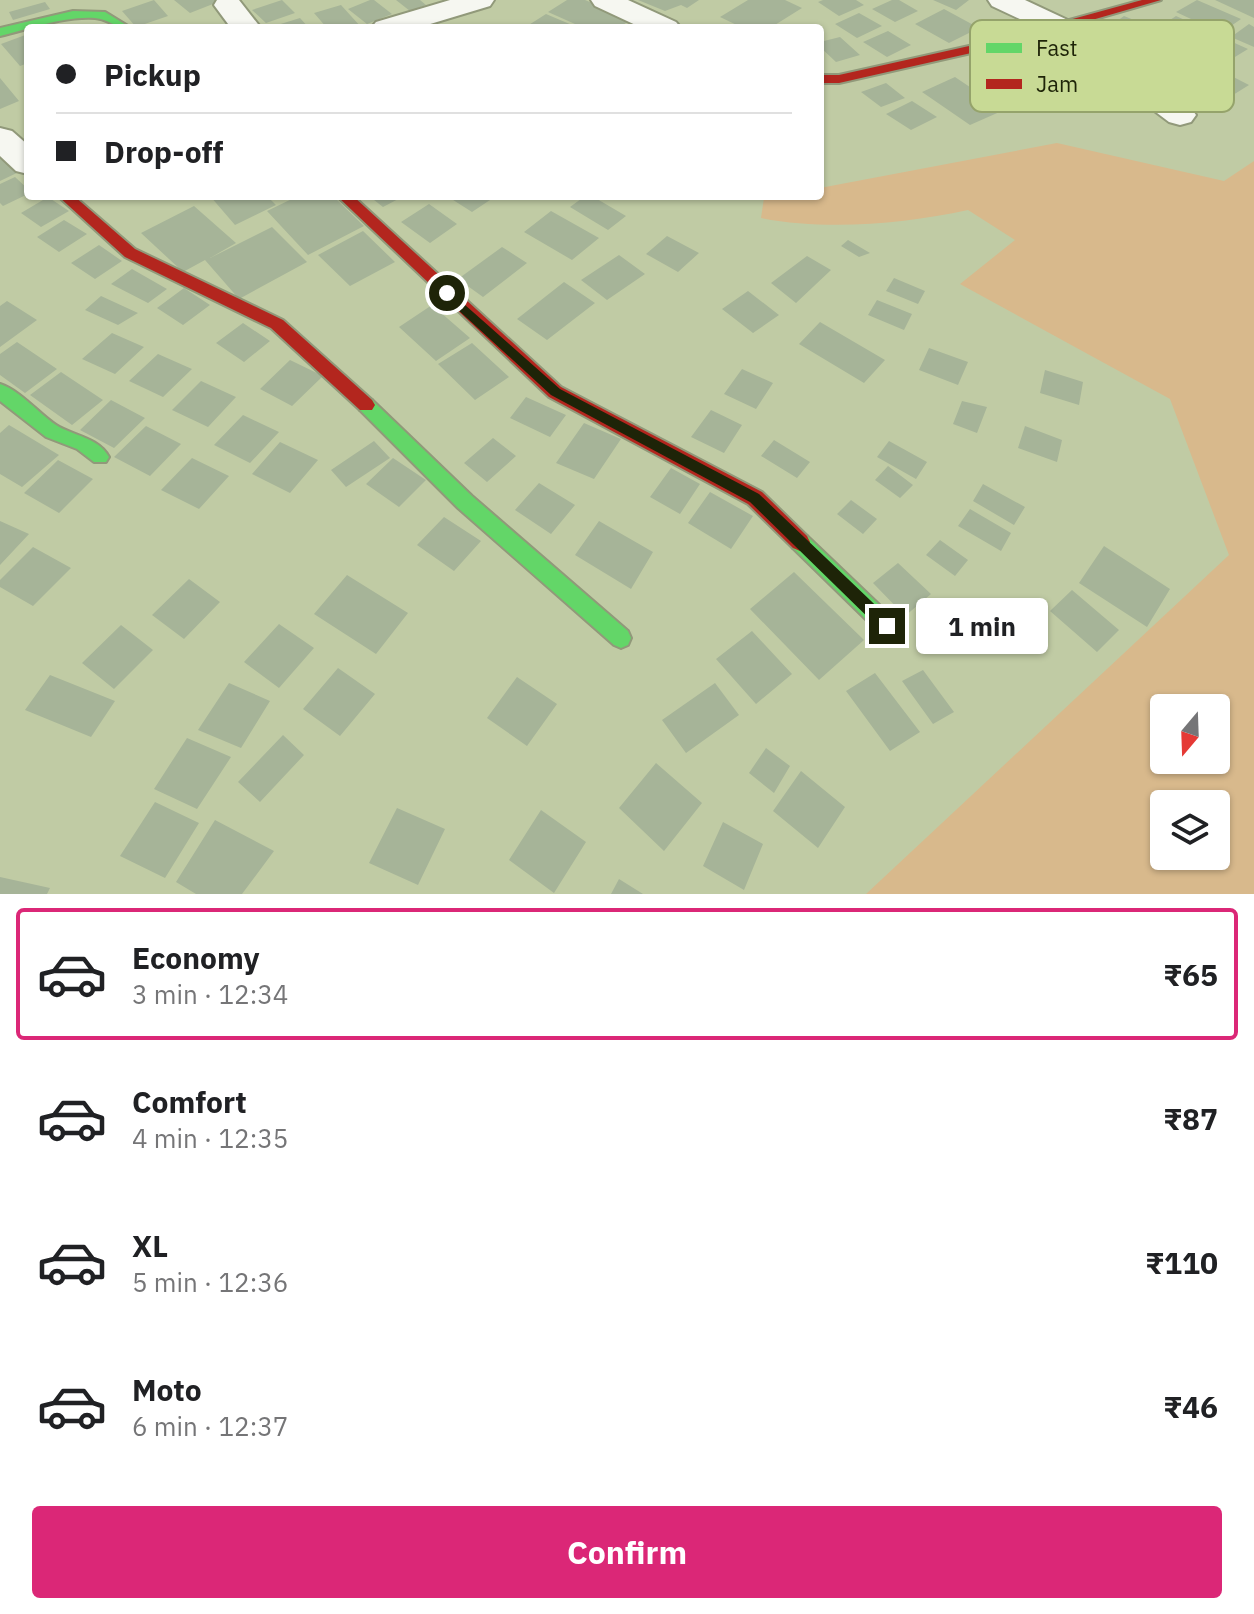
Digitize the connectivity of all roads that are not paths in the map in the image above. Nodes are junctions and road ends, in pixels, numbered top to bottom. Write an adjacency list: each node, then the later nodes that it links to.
1 (378, 0): 12 (street)
2 (480, 0): 12 (street)
3 (605, 0): 13 (street)
4 (1002, 0): 7 (street)
5 (1155, 0): 8 (street)
6 (228, 5): 11 (street)
7 (1045, 20)
8 (1089, 20)
9 (34, 24): 10 (street)
10 (118, 24)
11 (243, 24)
12 (398, 24)
13 (657, 24)
14 (24, 26): 15 (street)
15 (0, 32)
16 (970, 49): 17 (street)
17 (824, 79)
18 (1176, 112): 19 (street)
19 (1180, 115)
20 (24, 130): 21 (street)
21 (0, 138): 22 (street)
22 (24, 159)
23 (70, 200): 28 (street)
24 (348, 200): 27 (street)
25 (0, 391): 26 (street)
26 (100, 457)
27 (887, 626)
28 (621, 638)

